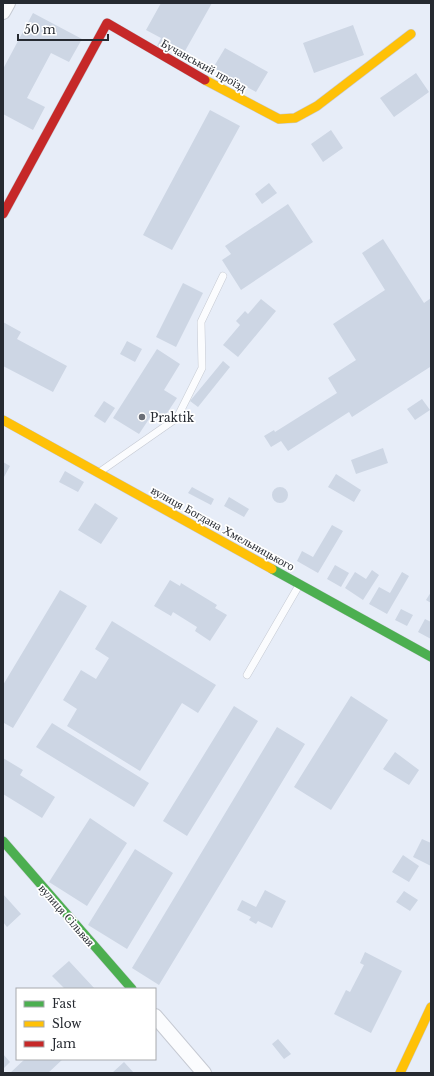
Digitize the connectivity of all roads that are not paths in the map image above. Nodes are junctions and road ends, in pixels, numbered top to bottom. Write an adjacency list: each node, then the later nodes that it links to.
1 (8, 3): 2 (street)
2 (3, 12)
3 (411, 34): 4 (main road, Бучанський проїзд)
4 (3, 214)
5 (223, 276): 7 (lane)
6 (3, 420): 7 (main road, вулиця Богдана Хмельницького)
7 (98, 472): 8 (main road, вулиця Богдана Хмельницького)
8 (299, 584): 9 (main road, вулиця Богдана Хмельницького); 10 (lane)
9 (431, 657)
10 (247, 675)
11 (3, 841): 12 (main road, вулиця Сільвая)
12 (131, 988)
13 (431, 1007): 16 (main road)
14 (156, 1017): 15 (street)
15 (204, 1073)
16 (400, 1073)

